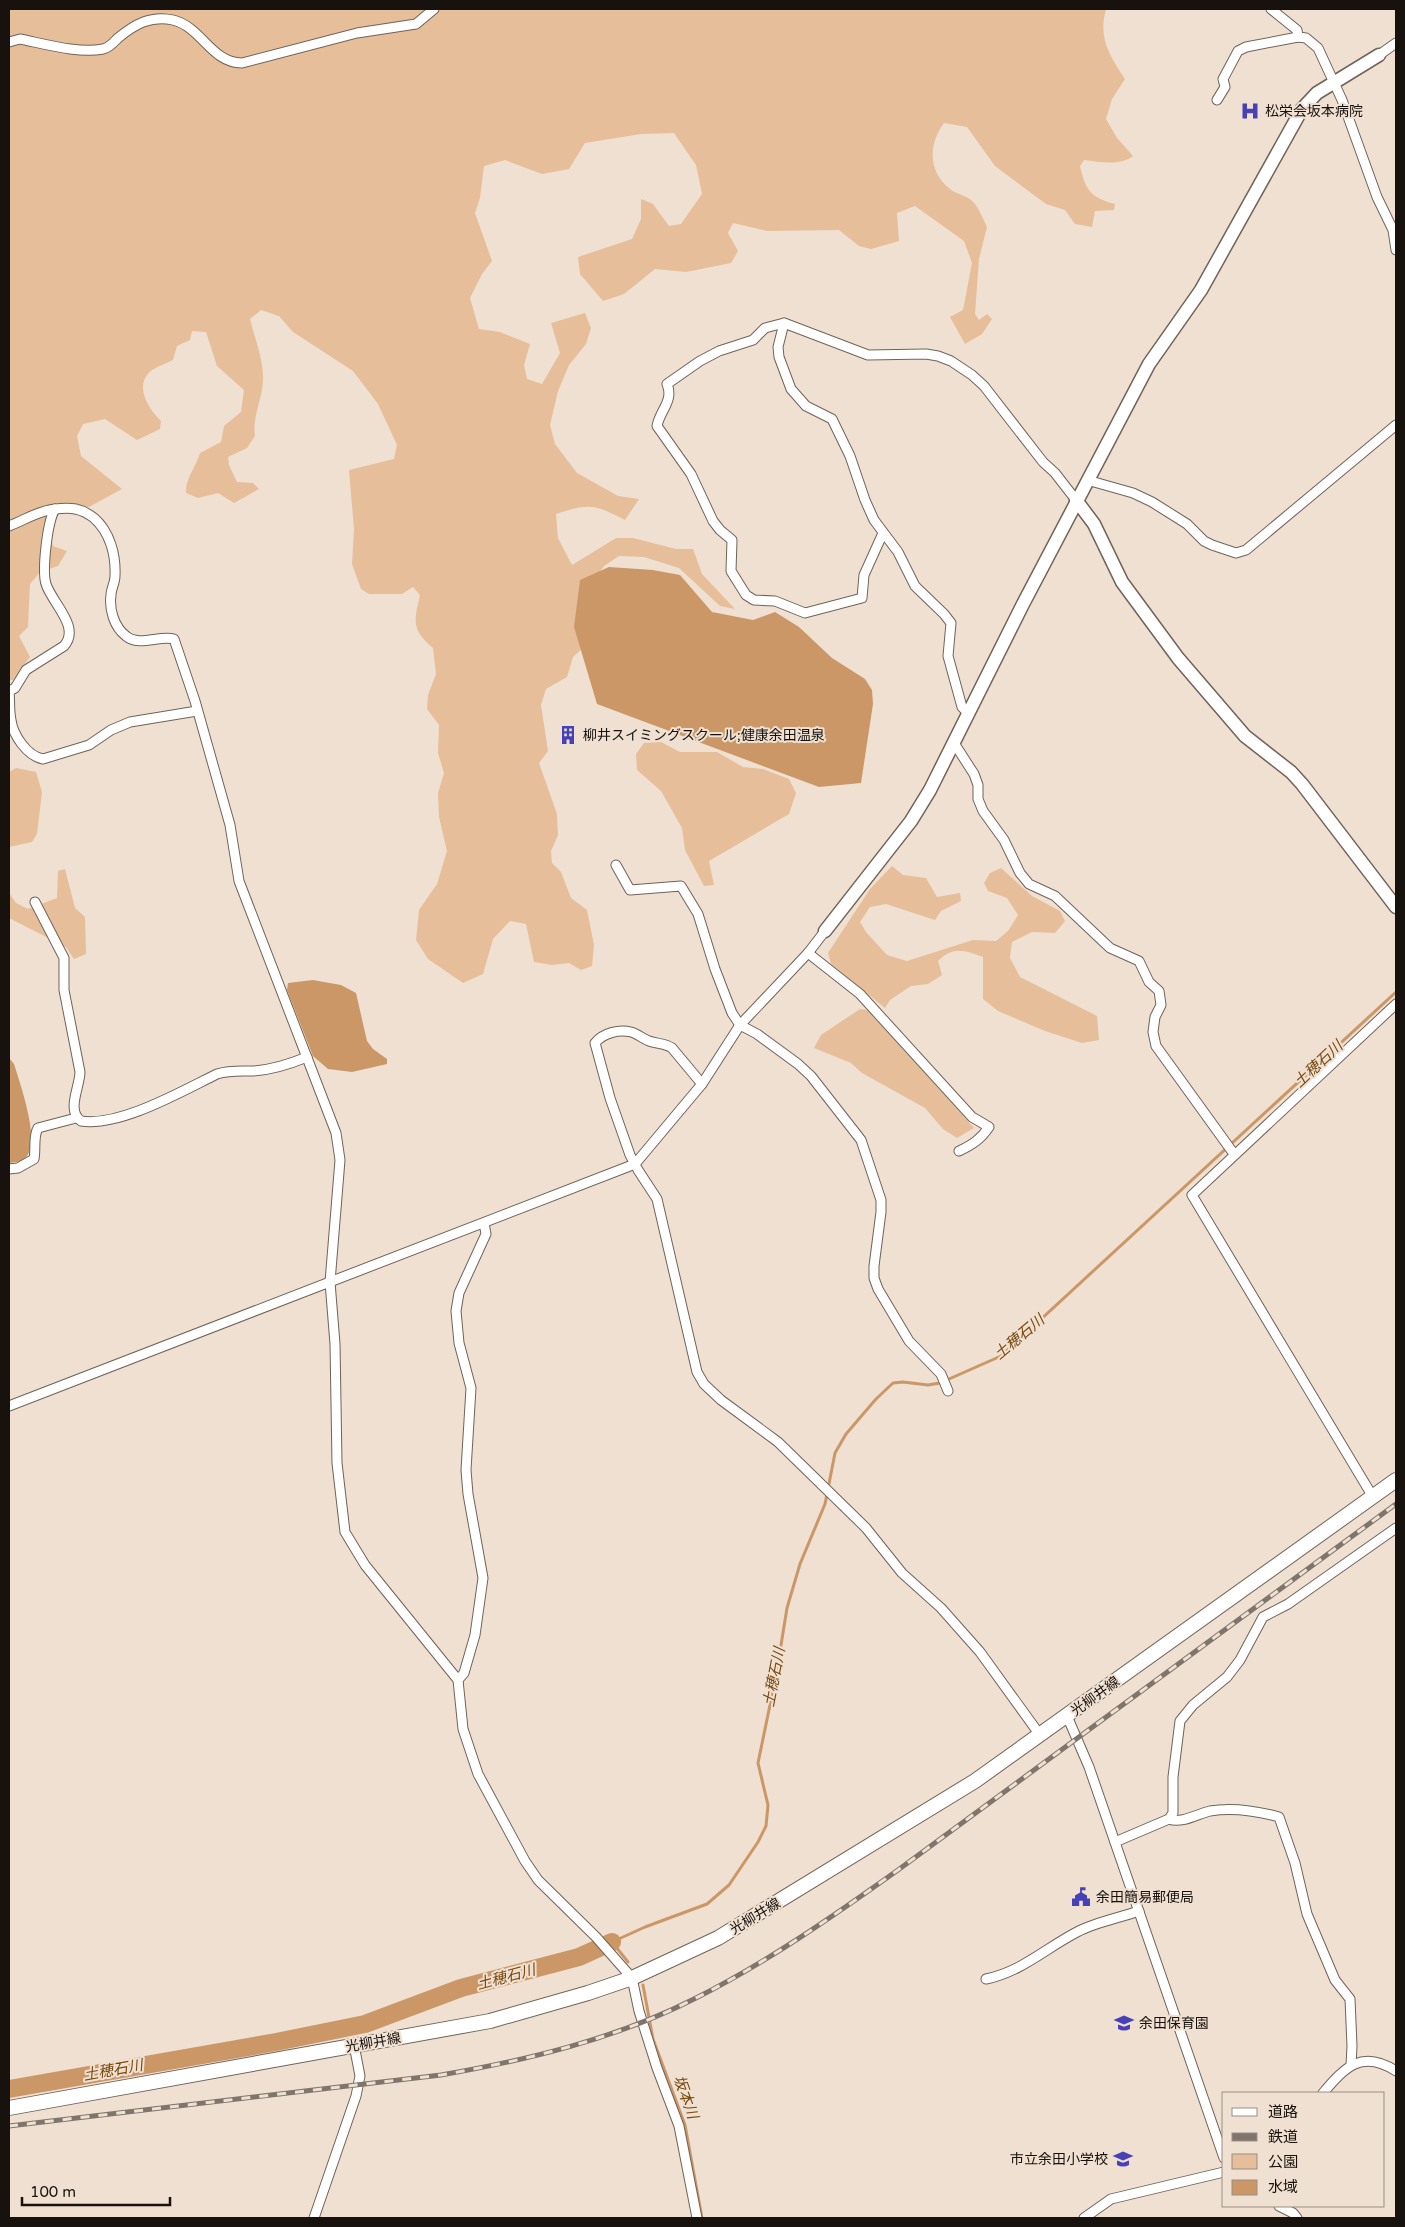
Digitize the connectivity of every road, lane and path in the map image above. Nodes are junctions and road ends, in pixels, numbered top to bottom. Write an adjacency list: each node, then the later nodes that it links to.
1 (434, 9): 4 (street)
2 (1271, 9): 3 (street)
3 (1298, 37): 7 (street); 8 (street)
4 (9, 42)
5 (1394, 48): 6 (street)
6 (1379, 55): 7 (street)
7 (1333, 82): 9 (street); 12 (street)
8 (1217, 100)
9 (1396, 250)
10 (784, 323): 13 (street); 16 (street); 16 (street)
11 (1396, 426): 12 (street)
12 (1086, 480): 13 (street)
13 (1076, 500): 19 (street); 23 (street)
14 (54, 509): 15 (street); 17 (street); 18 (street)
15 (9, 526)
16 (883, 533): 19 (street)
17 (9, 691): 18 (street)
18 (197, 711): 28 (street)
19 (968, 713): 20 (street)
20 (954, 743): 24 (street); 31 (street)
21 (616, 866): 27 (street)
22 (35, 902): 30 (street)
23 (1396, 907)
24 (825, 931): 25 (street)
25 (808, 953): 27 (street); 32 (street)
26 (1396, 1004): 31 (street)
27 (740, 1025): 29 (street); 37 (street)
28 (307, 1057): 30 (street); 36 (street)
29 (702, 1084): 33 (street); 33 (street)
30 (76, 1118): 34 (street)
31 (1230, 1149): 40 (street)
32 (959, 1151)
33 (635, 1164): 35 (street); 44 (street)
34 (9, 1169)
35 (484, 1223): 36 (street); 42 (street)
36 (330, 1282): 38 (street); 42 (street)
37 (946, 1386)
38 (9, 1406)
39 (1396, 1480): 40 (main road, 光柳井線)
40 (1373, 1497): 43 (main road, 光柳井線)
41 (1396, 1528): 45 (street)
42 (458, 1680): 48 (street)
43 (1067, 1716): 44 (main road, 光柳井線); 46 (street)
44 (1040, 1735): 48 (main road, 光柳井線)
45 (1169, 1819): 46 (street); 51 (street)
46 (1115, 1842): 47 (street)
47 (1139, 1911): 49 (street); 55 (street)
48 (632, 1978): 50 (main road, 光柳井線); 59 (street)
49 (986, 1980)
50 (354, 2046): 54 (main road, 光柳井線); 58 (street)
51 (1351, 2065): 52 (street); 53 (street)
52 (1396, 2072)
53 (1323, 2092)
54 (9, 2108)
55 (1222, 2152)
56 (1222, 2172): 60 (street)
57 (1281, 2207): 61 (street)
58 (314, 2218)
59 (696, 2218)
60 (1084, 2218)
61 (1297, 2218)

